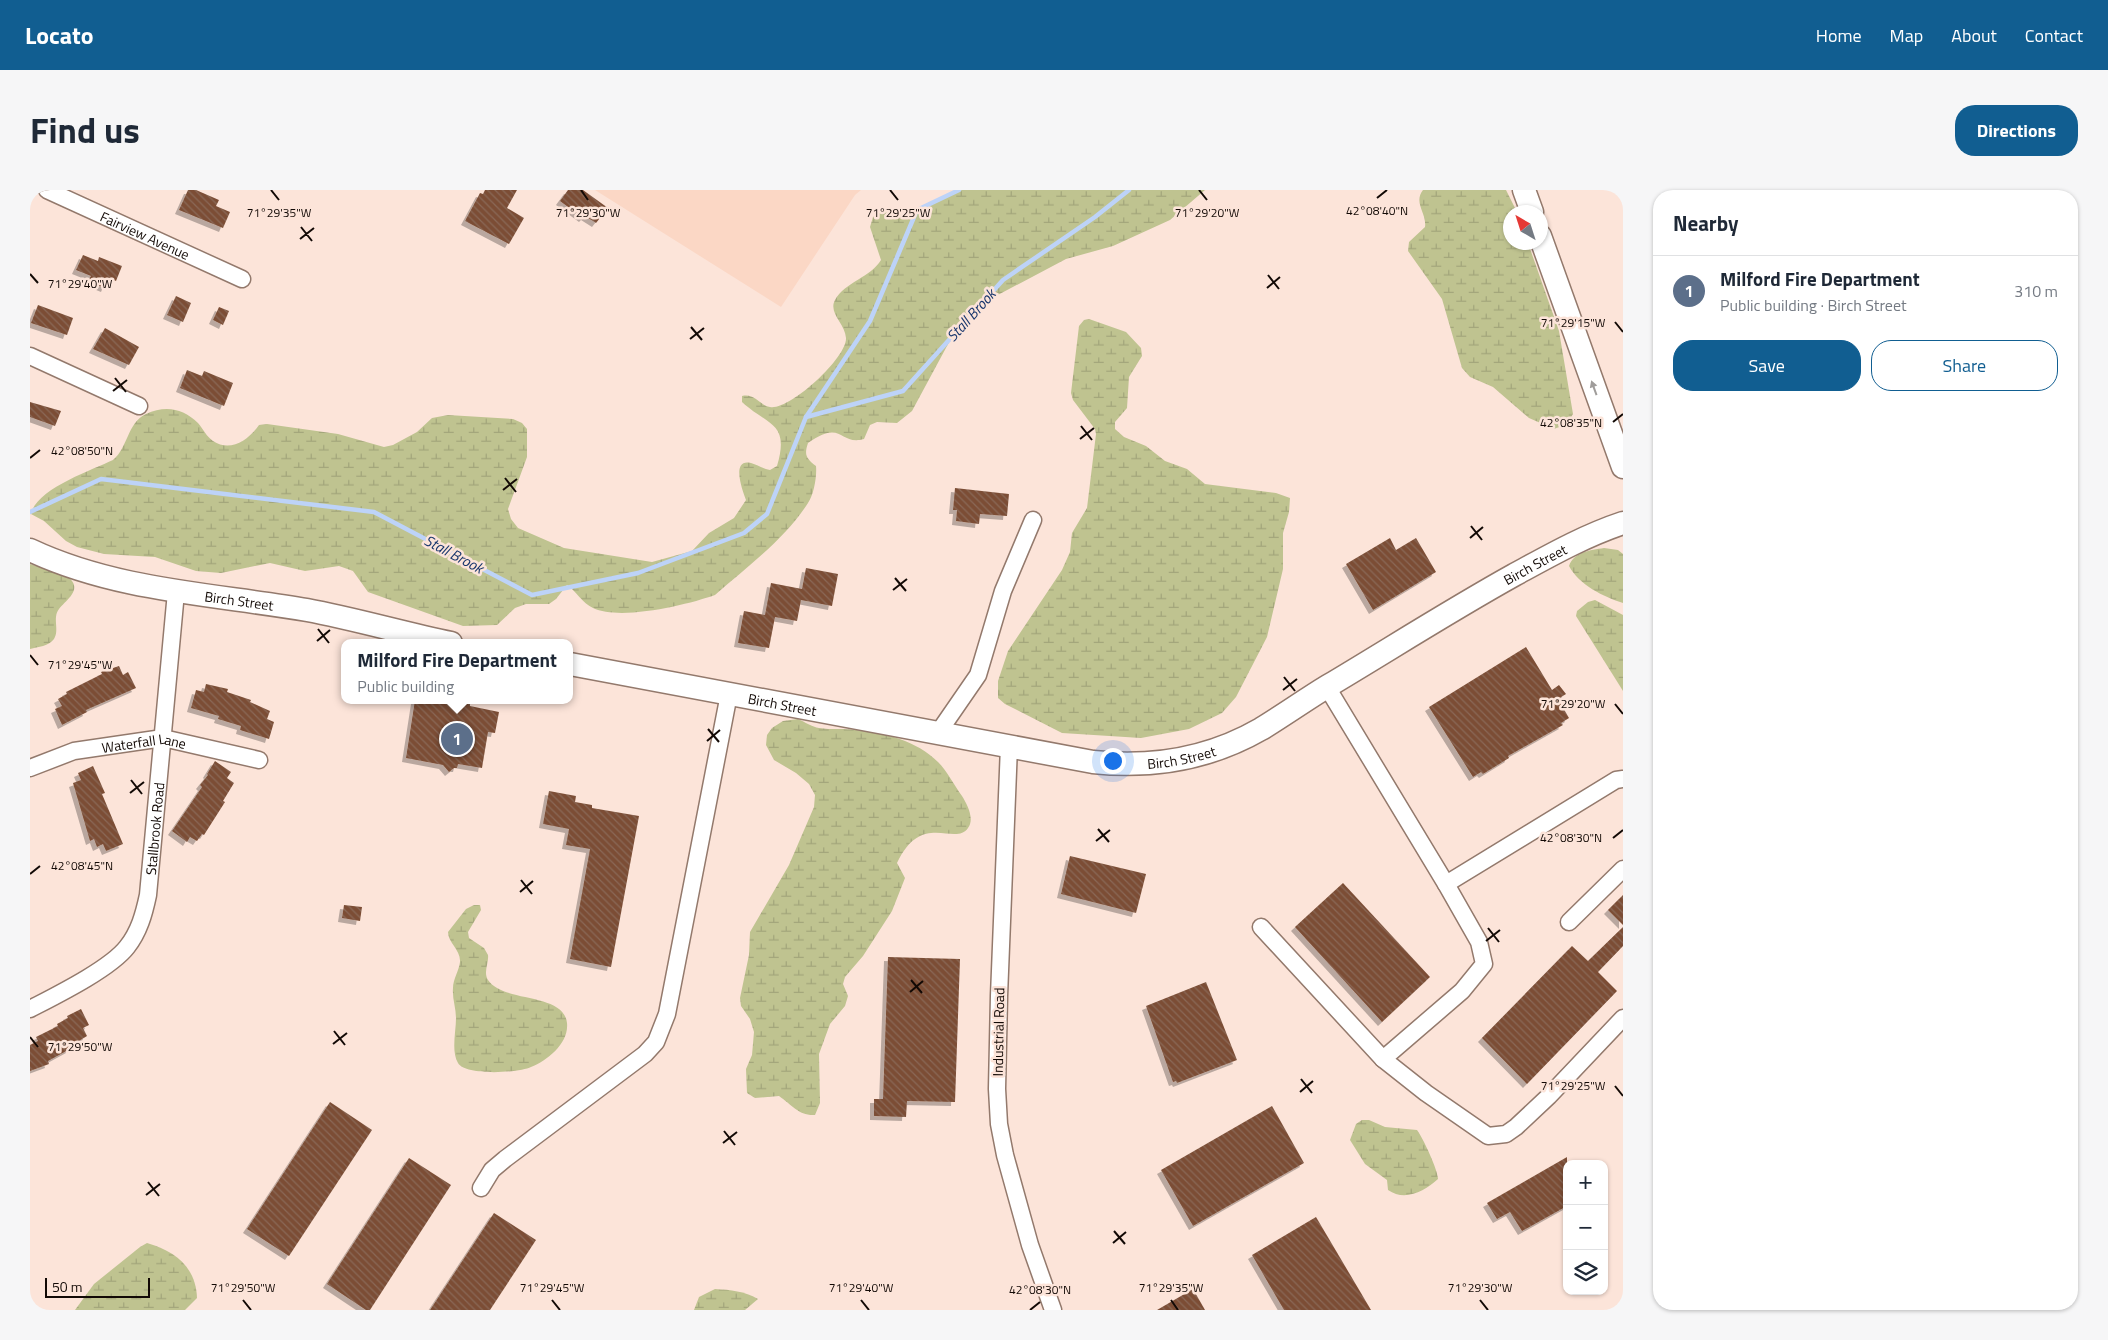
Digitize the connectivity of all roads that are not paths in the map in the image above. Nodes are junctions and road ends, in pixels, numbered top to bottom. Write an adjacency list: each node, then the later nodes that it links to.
1 (47, 190): 5 (street, Fairview Avenue)
2 (1524, 190): 3 (street)
3 (1529, 205)
4 (1545, 250): 8 (street, one-way to 4)
5 (242, 279)
6 (30, 356): 7 (street)
7 (139, 406)
8 (1623, 467)
9 (1033, 520): 17 (street)
10 (1623, 523): 15 (street, Birch Street)
11 (30, 550): 12 (street, Birch Street)
12 (176, 592): 13 (street, Birch Street); 18 (street, Stallbrook Road)
13 (434, 639)
14 (573, 665): 16 (street, Birch Street)
15 (1327, 687): 19 (street, Birch Street); 24 (street)
16 (729, 694): 17 (street, Birch Street); 30 (street)
17 (938, 733): 19 (street, Birch Street)
18 (163, 738): 20 (street, Waterfall Lane); 21 (street, Waterfall Lane); 27 (street, Stallbrook Road)
19 (1009, 746): 31 (street, Industrial Road)
20 (258, 760)
21 (30, 768)
22 (1623, 779): 24 (street)
23 (1623, 869): 25 (street)
24 (1446, 884): 29 (street)
25 (1569, 922)
26 (1261, 927): 29 (street)
27 (30, 1010)
28 (1623, 1018): 29 (street)
29 (1383, 1059)
30 (481, 1188)
31 (1053, 1310)

